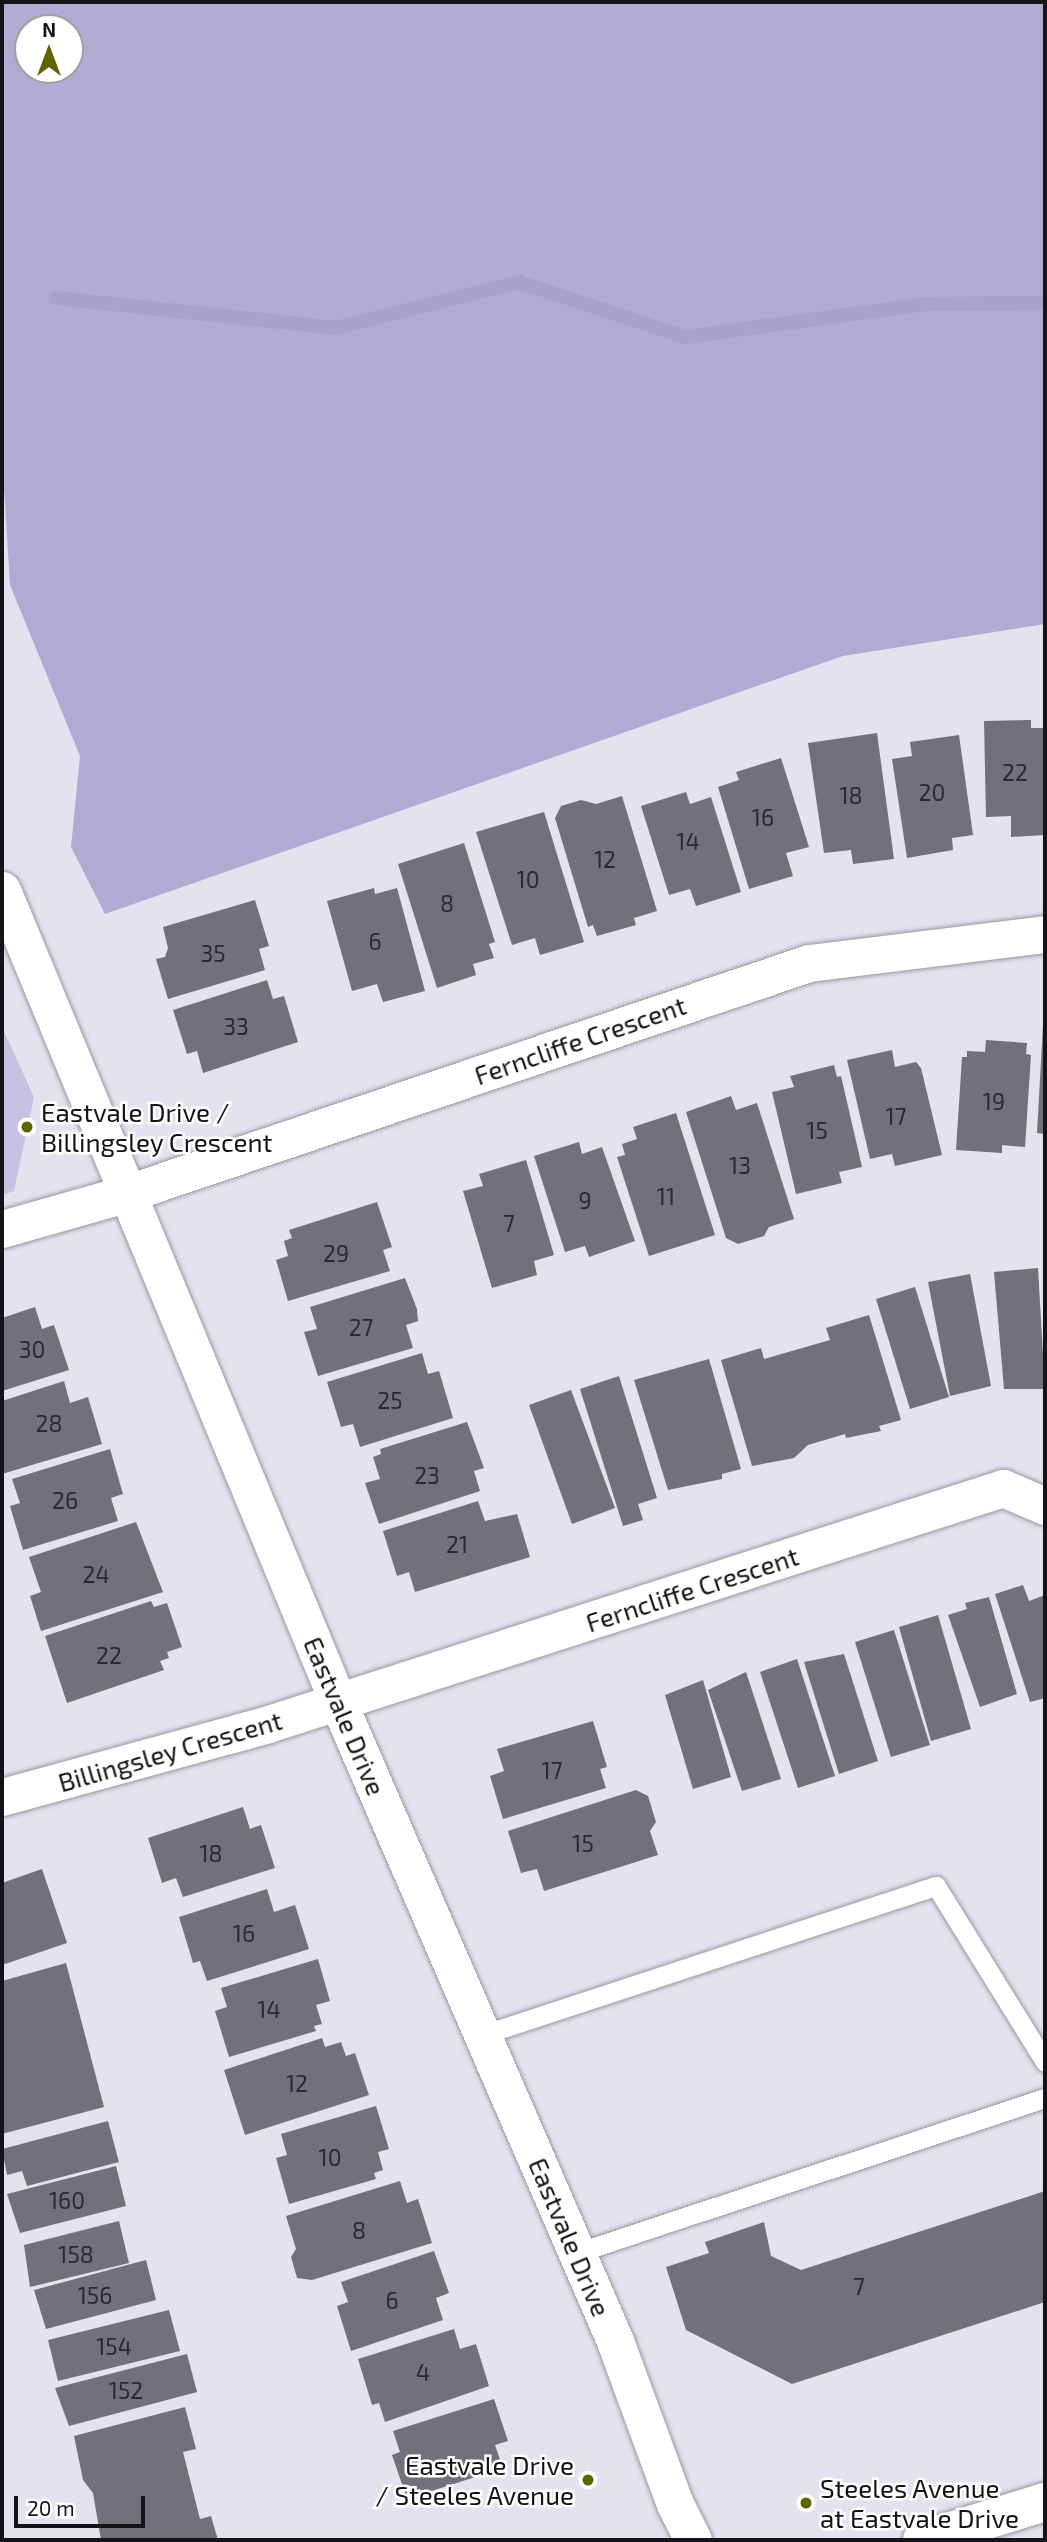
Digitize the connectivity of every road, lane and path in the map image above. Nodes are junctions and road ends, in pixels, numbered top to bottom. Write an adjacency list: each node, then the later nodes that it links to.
1 (2, 890): 3 (street, Eastvale Drive)
2 (1045, 934): 3 (street, Ferncliffe Crescent)
3 (125, 1194): 4 (street); 6 (street, Eastvale Drive)
4 (2, 1229)
5 (1045, 1506): 6 (street, Ferncliffe Crescent)
6 (338, 1702): 7 (street, Billingsley Crescent); 8 (street, Eastvale Drive)
7 (2, 1797)
8 (482, 2035): 9 (lane); 11 (street, Eastvale Drive)
9 (1045, 2062)
10 (1045, 2098): 11 (lane)
11 (576, 2253): 13 (street, Eastvale Drive)
12 (1045, 2502): 14 (main road)
13 (693, 2540)
14 (922, 2540)

